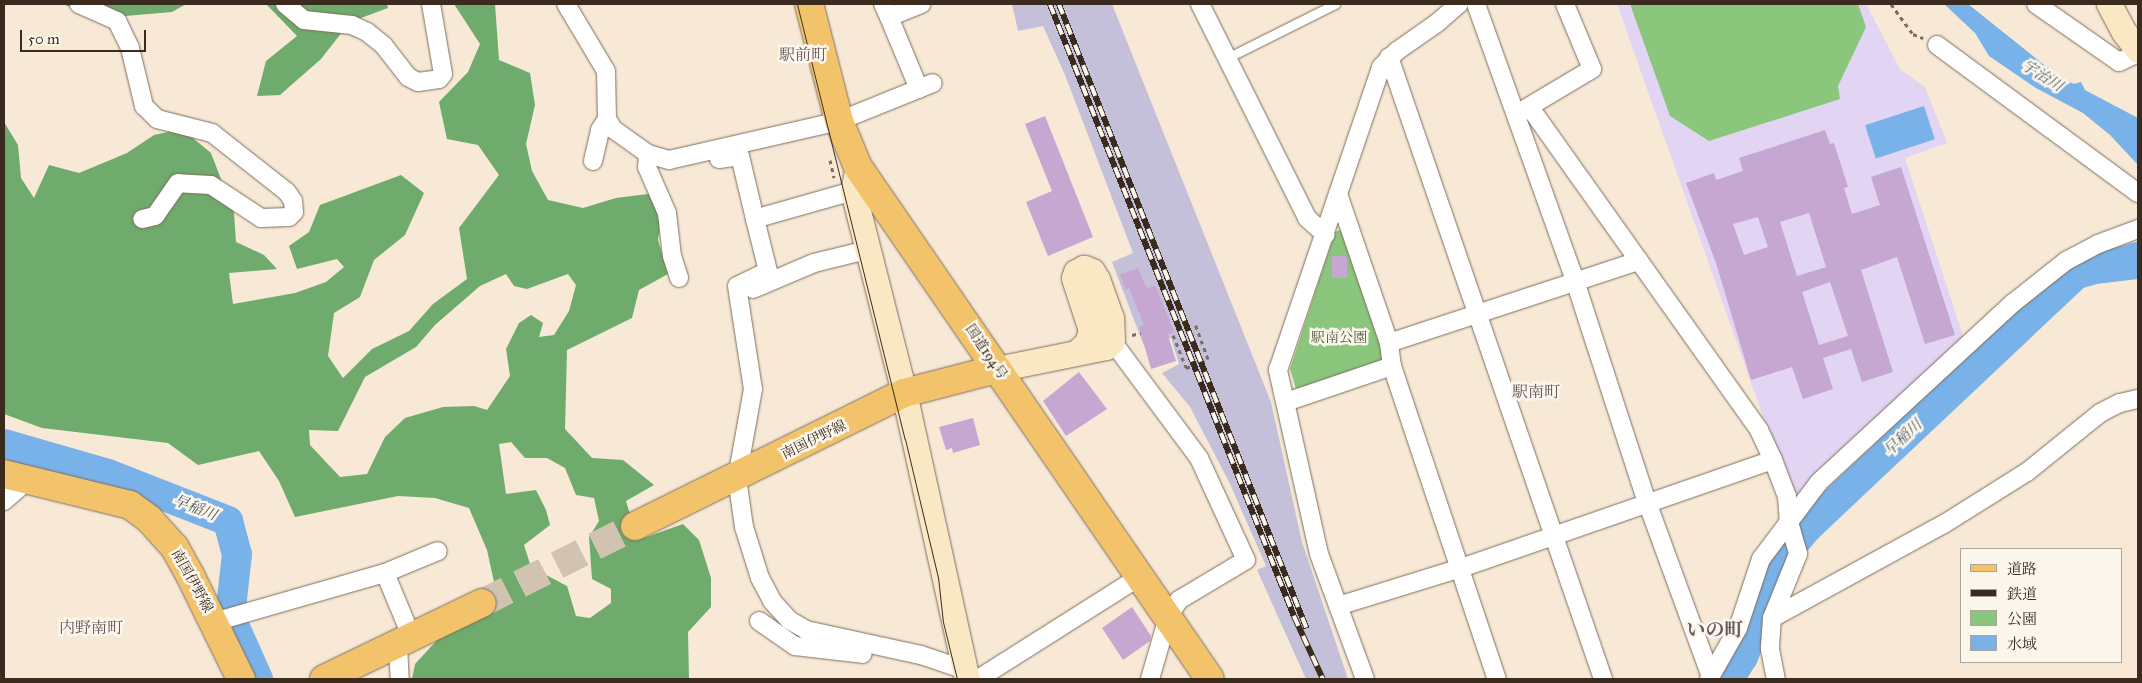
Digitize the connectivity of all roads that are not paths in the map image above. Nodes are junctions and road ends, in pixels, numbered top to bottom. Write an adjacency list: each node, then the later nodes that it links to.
1 (79, 4): 28 (street)
2 (285, 4): 3 (street)
3 (432, 4)
4 (566, 4): 20 (street)
5 (809, 4): 21 (main road, 国道194号)
6 (922, 4): 14 (street)
7 (1200, 4): 17 (street)
8 (1335, 4): 17 (lane)
9 (1460, 4): 18 (street)
10 (1476, 4): 19 (street)
11 (1565, 4): 19 (street)
12 (2036, 4): 16 (street)
13 (2109, 4): 16 (street)
14 (886, 10): 21 (street)
15 (1937, 45): 26 (street)
16 (2138, 52)
17 (1228, 57): 31 (street)
18 (1389, 57): 27 (street); 37 (street)
19 (1524, 111): 33 (street); 35 (street)
20 (607, 119): 22 (street); 24 (street)
21 (838, 121): 23 (street); 25 (main road, 国道194号)
22 (648, 154): 23 (street); 34 (street)
23 (684, 158): 29 (street)
24 (592, 161)
25 (855, 179): 29 (street); 32 (street); 42 (main road, 国道194号)
26 (2138, 193)
27 (1338, 194): 31 (street); 39 (street)
28 (142, 219)
29 (755, 220): 36 (street)
30 (2138, 229): 51 (street)
31 (1326, 235): 45 (street)
32 (867, 250): 36 (street); 43 (street)
33 (1639, 262): 35 (street); 46 (street)
34 (678, 278)
35 (1575, 281): 37 (street); 50 (street)
36 (738, 292): 48 (street)
37 (1479, 314): 39 (street); 53 (street)
38 (1122, 338): 40 (street); 40 (street); 60 (street)
39 (1389, 343): 41 (street)
40 (1077, 352): 42 (street)
41 (1392, 366): 45 (street); 55 (street)
42 (998, 369): 43 (main road, 南国伊野線); 57 (main road, 国道194号)
43 (904, 393): 48 (main road, 南国伊野線); 66 (street)
44 (2138, 399): 61 (street)
45 (1286, 402): 59 (street)
46 (1773, 460): 50 (street); 51 (street)
47 (15, 477): 49 (street); 63 (main road, 南国伊野線)
48 (738, 478): 52 (main road, 南国伊野線); 65 (street)
49 (4, 501)
50 (1647, 502): 53 (street); 67 (street)
51 (1789, 522): 61 (street); 67 (street)
52 (635, 526)
53 (1553, 536): 55 (street); 75 (street)
54 (438, 552): 56 (street)
55 (1461, 568): 59 (street); 74 (street)
56 (385, 573): 63 (street); 64 (street)
57 (1138, 578): 60 (main road, 国道194号); 66 (street)
58 (482, 603): 64 (main road)
59 (1338, 606): 73 (street)
60 (1168, 617): 71 (street); 72 (main road, 国道194号)
61 (1772, 618): 76 (street)
62 (759, 620): 65 (street)
63 (214, 622): 68 (main road, 南国伊野線)
64 (405, 642): 69 (main road); 70 (street)
65 (921, 655): 66 (street)
66 (970, 676)
67 (1710, 678)
68 (241, 679)
69 (325, 679)
70 (400, 679)
71 (1150, 679)
72 (1210, 679)
73 (1365, 679)
74 (1497, 679)
75 (1603, 679)
76 (1776, 679)

